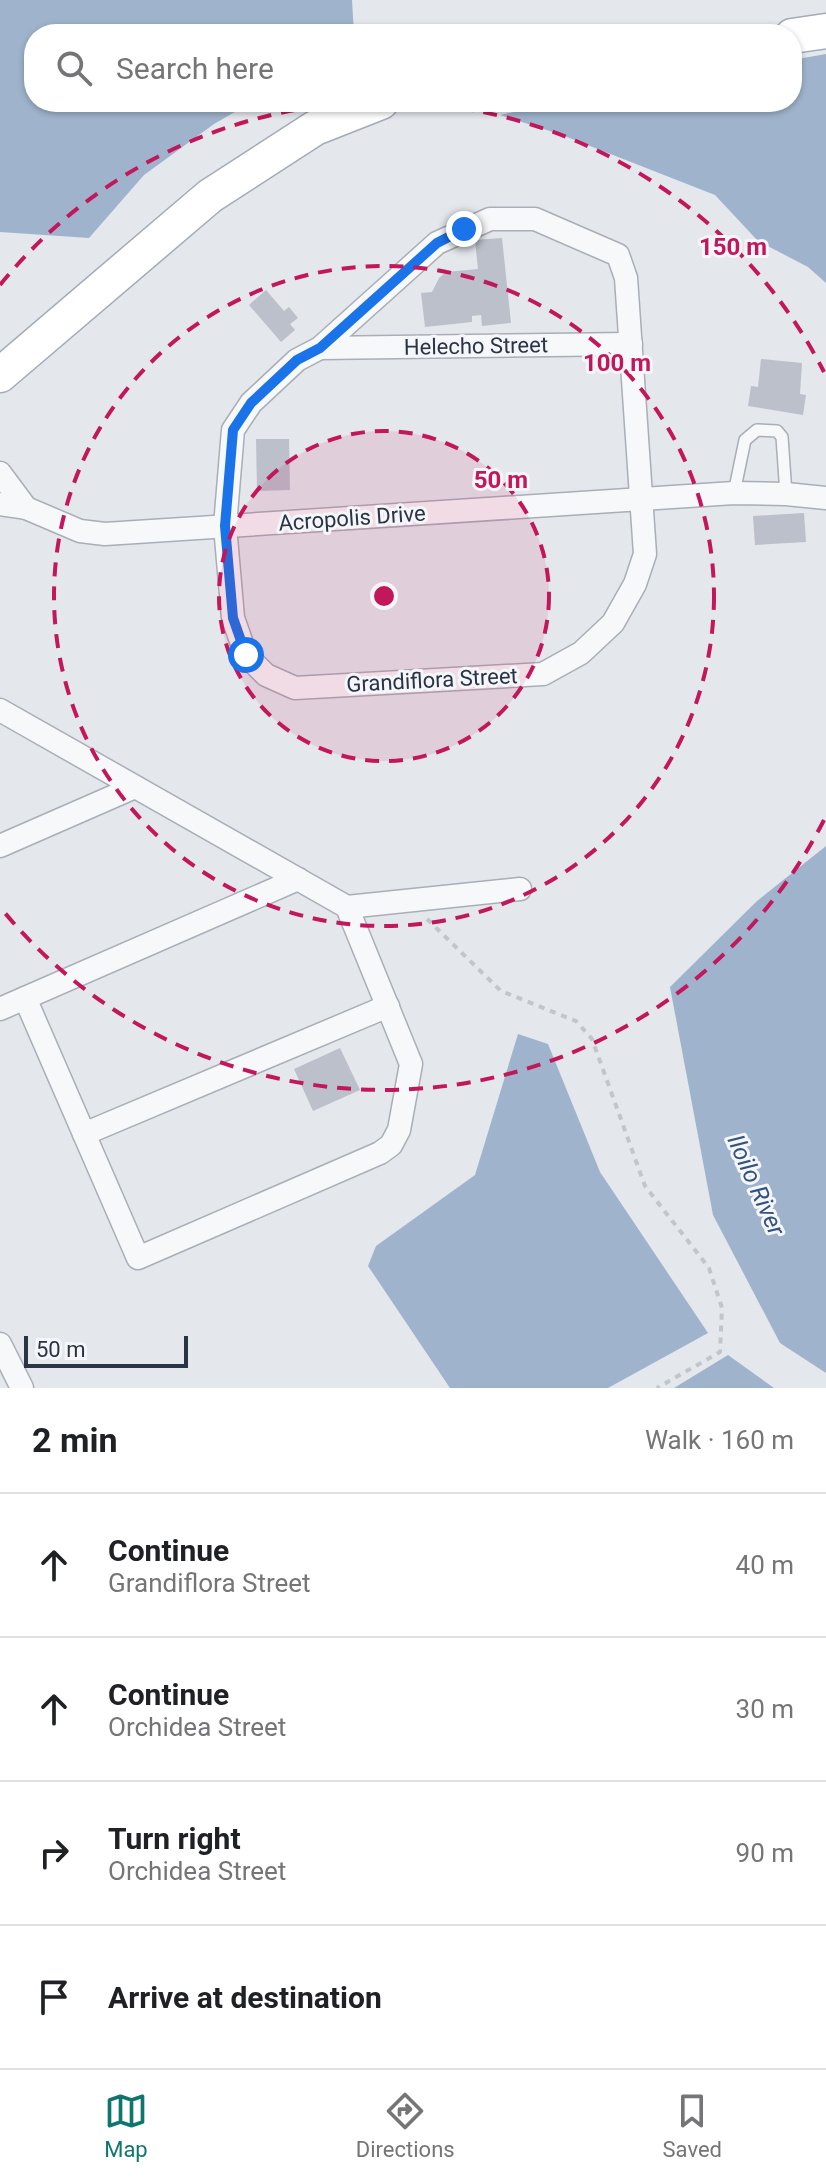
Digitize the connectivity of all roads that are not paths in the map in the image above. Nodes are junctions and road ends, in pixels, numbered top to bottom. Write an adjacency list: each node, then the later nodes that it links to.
1 (826, 31): 2 (main road)
2 (802, 35)
3 (356, 112): 6 (main road)
4 (631, 344): 5 (street, Helecho Street); 5 (street, Grandiflora Street); 11 (street, Grandiflora Street)
5 (320, 348): 14 (street, Grandiflora Street)
6 (0, 375)
7 (0, 473): 13 (street)
8 (734, 493): 9 (street, Acropolis Drive); 9 (lane); 11 (street, Acropolis Drive)
9 (786, 494): 10 (street, Acropolis Drive)
10 (826, 498)
11 (643, 499): 14 (street, Acropolis Drive); 14 (street, Grandiflora Street)
12 (0, 504): 13 (street, Acropolis Drive)
13 (26, 508): 14 (street, Acropolis Drive)
14 (225, 526)
15 (0, 710): 16 (street)
16 (135, 787): 17 (street); 18 (street)
17 (0, 846)
18 (298, 879): 20 (street); 21 (street)
19 (520, 889): 20 (street)
20 (347, 907): 22 (street)
21 (25, 998): 23 (street); 24 (street)
22 (388, 1006): 24 (street); 24 (street)
23 (0, 1009)
24 (84, 1134)
25 (0, 1344): 26 (street)
26 (22, 1388)

